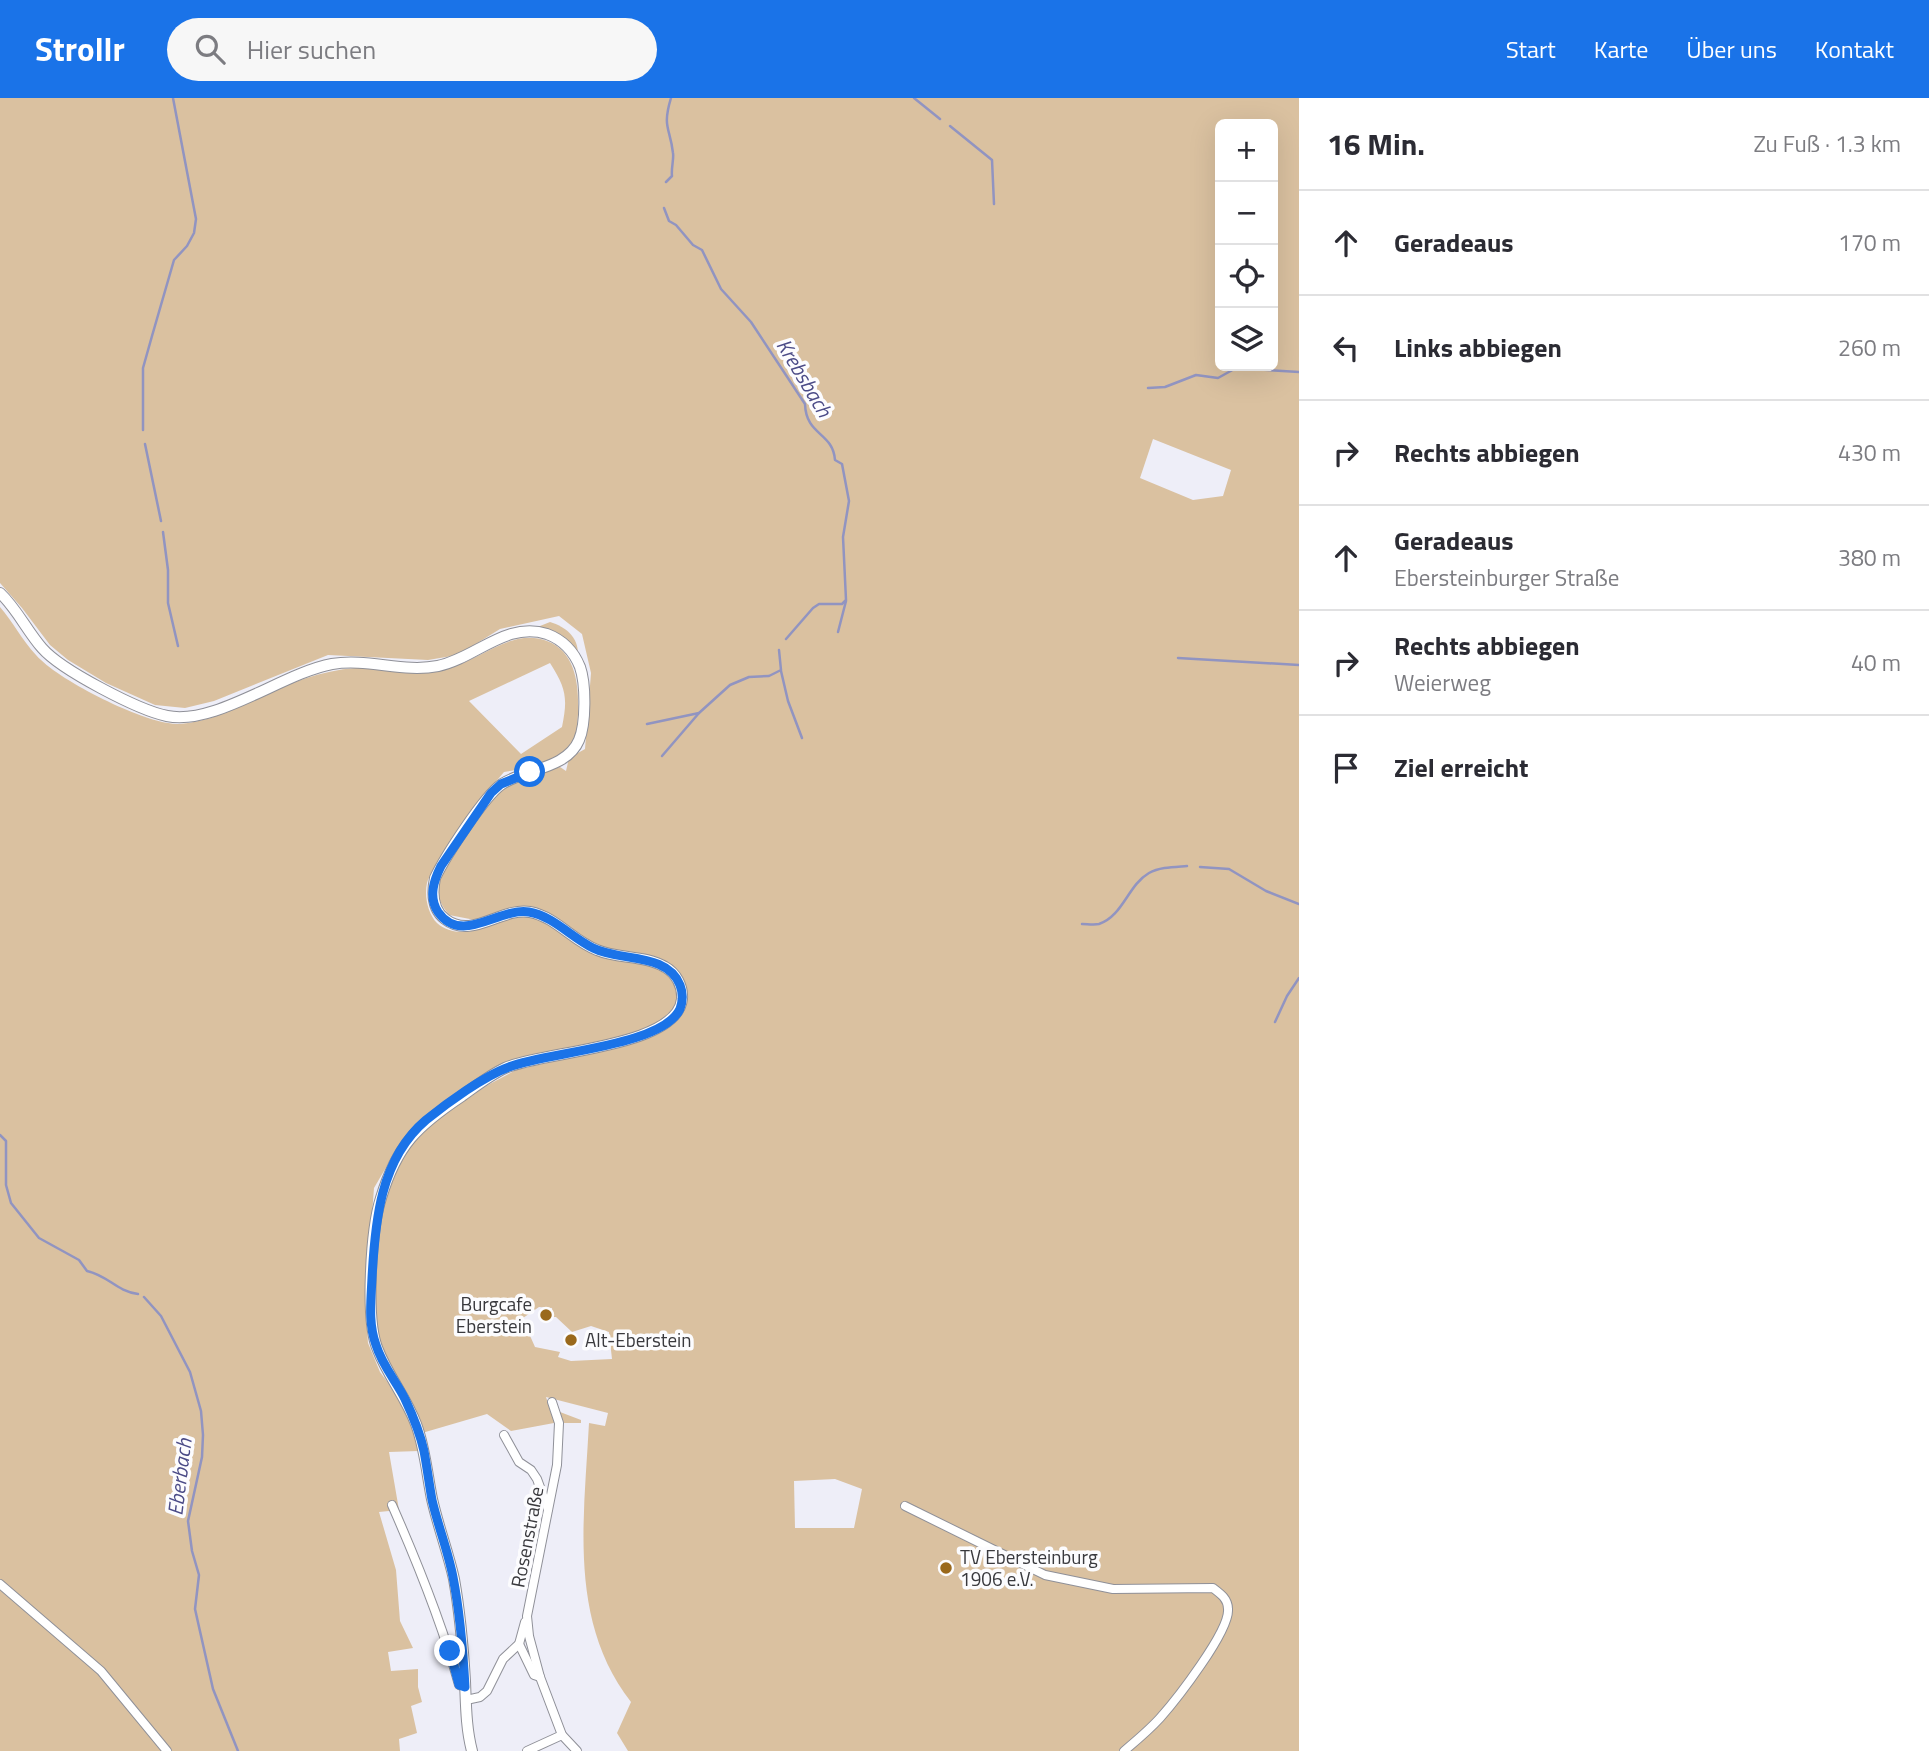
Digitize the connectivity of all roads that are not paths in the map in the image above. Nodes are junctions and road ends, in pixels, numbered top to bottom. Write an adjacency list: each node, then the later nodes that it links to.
1 (0, 593): 11 (street)
2 (552, 1402): 6 (street, Rosenstraße)
3 (504, 1435): 6 (street)
4 (393, 1505): 11 (street)
5 (905, 1506): 18 (street)
6 (549, 1511): 8 (street, Rosenstraße)
7 (0, 1584): 14 (street)
8 (527, 1616): 9 (street); 10 (street, Rosenstraße)
9 (519, 1644): 10 (street, Rosenstraße); 12 (street)
10 (540, 1677): 13 (street, Rosenstraße)
11 (465, 1687): 12 (street)
12 (466, 1700): 15 (street)
13 (562, 1735): 16 (street); 17 (street, Rosenstraße)
14 (167, 1751)
15 (472, 1751)
16 (527, 1751)
17 (577, 1751)
18 (1124, 1751)

